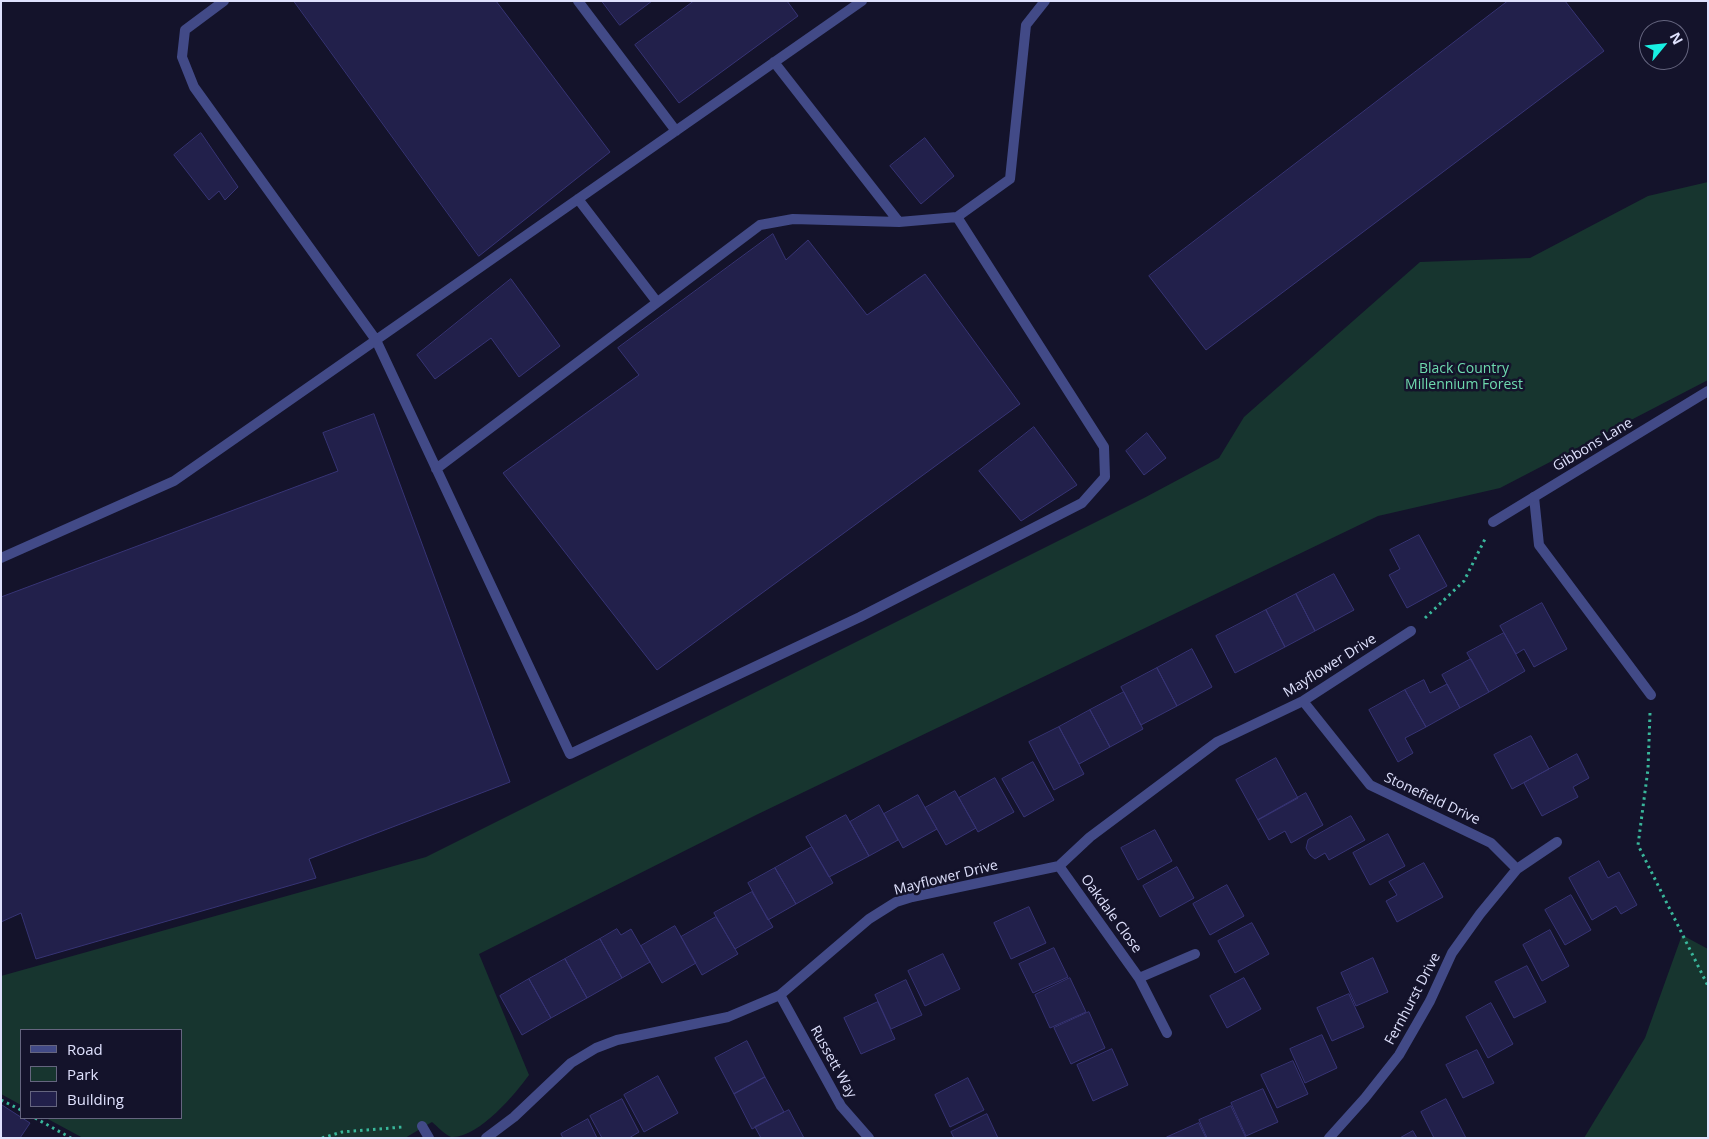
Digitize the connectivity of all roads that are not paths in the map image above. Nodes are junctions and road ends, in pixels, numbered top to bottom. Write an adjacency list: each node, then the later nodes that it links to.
1 (224, 1): 11 (street)
2 (578, 1): 6 (street)
3 (862, 1): 5 (street)
4 (1045, 1): 8 (street)
5 (774, 62): 6 (street); 9 (street)
6 (676, 131): 7 (street)
7 (578, 199): 10 (street); 11 (street)
8 (957, 217): 9 (street); 13 (street)
9 (899, 222): 10 (street)
10 (657, 302): 13 (street)
11 (376, 340): 13 (street); 16 (street)
12 (1708, 391): 14 (street, Gibbons Lane)
13 (436, 469)
14 (1534, 497): 15 (street, Gibbons Lane); 18 (street)
15 (1493, 522)
16 (1, 558)
17 (1412, 631): 19 (street, Mayflower Drive)
18 (1651, 695)
19 (1303, 701): 21 (street, Mayflower Drive); 22 (street, Stonefield Drive)
20 (1557, 842): 22 (street, Fernhurst Drive)
21 (1059, 866): 24 (street, Oakdale Close); 25 (street, Mayflower Drive)
22 (1517, 869): 31 (street, Fernhurst Drive)
23 (1195, 954): 24 (street)
24 (1139, 978): 26 (street, Oakdale Close)
25 (780, 994): 29 (street, Mayflower Drive); 30 (street, Russett Way)
26 (1167, 1033)
27 (422, 1126): 28 (street)
28 (429, 1138)
29 (486, 1138)
30 (869, 1138)
31 (1329, 1138)

